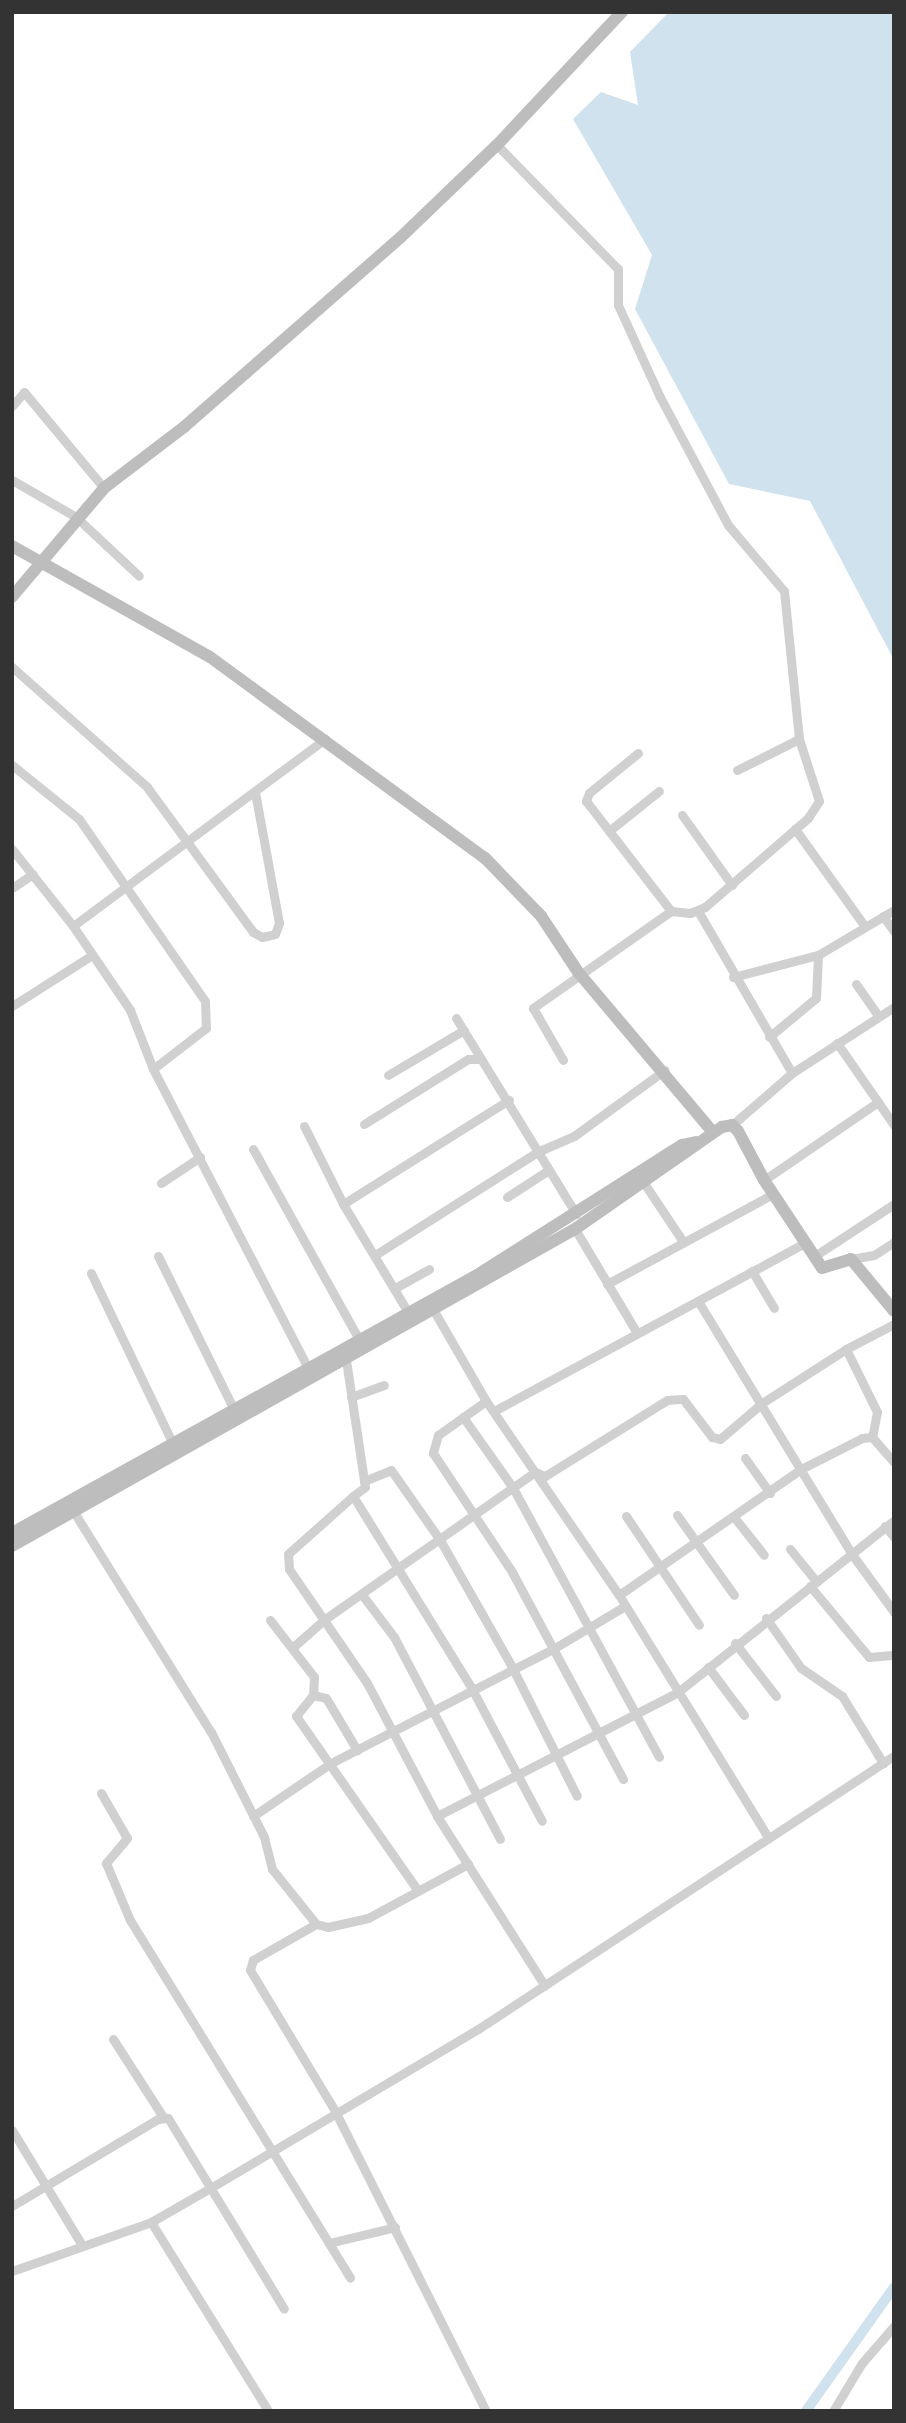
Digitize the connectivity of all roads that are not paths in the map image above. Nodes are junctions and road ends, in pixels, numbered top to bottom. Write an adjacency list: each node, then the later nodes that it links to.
1 (622, 12): 2 (street)
2 (497, 145): 5 (street); 13 (street)
3 (12, 406): 5 (street)
4 (12, 480): 6 (street)
5 (104, 488): 6 (street)
6 (76, 517): 8 (street); 9 (street)
7 (12, 546): 8 (street)
8 (42, 561): 10 (street); 12 (street)
9 (139, 576)
10 (12, 597)
11 (12, 667): 22 (street)
12 (325, 739): 18 (street); 37 (street)
13 (799, 739): 16 (street); 20 (street)
14 (638, 753): 21 (street)
15 (12, 765): 27 (street)
16 (737, 770)
17 (659, 791): 21 (street)
18 (255, 792): 22 (street); 22 (street)
19 (682, 816): 25 (street)
20 (795, 829): 25 (street); 32 (street)
21 (609, 831): 29 (street)
22 (187, 840): 27 (street)
23 (12, 849): 24 (street)
24 (33, 874): 26 (street); 33 (street)
25 (732, 885): 30 (street)
26 (12, 888)
27 (130, 888): 33 (street); 49 (street)
28 (894, 910): 31 (street)
29 (671, 911): 30 (street); 37 (street)
30 (698, 911): 38 (street)
31 (883, 916): 32 (street); 34 (street)
32 (864, 925): 36 (street)
33 (73, 926): 35 (street)
34 (894, 931)
35 (92, 955): 40 (street); 49 (street)
36 (818, 955): 38 (street); 45 (street)
37 (578, 972): 48 (street); 50 (street)
38 (733, 977): 45 (street)
39 (856, 984): 42 (street)
40 (12, 1006)
41 (894, 1007): 42 (street)
42 (878, 1016): 46 (street)
43 (456, 1018): 44 (street)
44 (464, 1030): 47 (street); 52 (street)
45 (769, 1037): 51 (street)
46 (837, 1042): 51 (street); 54 (street)
47 (481, 1059): 53 (street); 55 (street)
48 (563, 1060)
49 (153, 1069): 63 (street)
50 (665, 1070): 59 (street); 62 (street)
51 (792, 1073): 56 (street)
52 (388, 1076)
53 (509, 1100): 62 (street); 70 (street)
54 (878, 1102): 57 (street); 65 (street)
55 (364, 1124)
56 (733, 1125): 59 (street); 65 (street)
57 (894, 1125)
58 (304, 1126): 70 (street)
59 (712, 1130): 60 (street)
60 (692, 1147): 67 (street); 72 (street)
61 (253, 1149): 93 (street)
62 (537, 1152): 64 (street); 77 (street)
63 (200, 1157): 66 (street); 96 (street)
64 (547, 1171): 69 (street); 72 (street)
65 (764, 1180): 68 (street)
66 (161, 1182)
67 (644, 1183): 73 (street); 74 (street)
68 (773, 1194): 74 (street); 76 (street)
69 (507, 1197)
70 (343, 1204): 77 (street)
71 (894, 1204): 79 (street)
72 (576, 1214): 87 (street)
73 (575, 1229): 84 (street); 87 (street)
74 (682, 1240): 84 (street)
75 (894, 1241): 80 (street)
76 (803, 1244): 79 (street); 82 (street)
77 (374, 1255): 85 (street)
78 (158, 1256): 101 (street)
79 (813, 1257): 80 (street)
80 (851, 1259): 89 (street)
81 (429, 1269): 85 (street)
82 (752, 1270): 86 (street); 88 (street)
83 (91, 1273): 105 (street)
84 (607, 1284): 92 (street)
85 (395, 1288): 90 (street)
86 (698, 1301): 92 (street); 100 (street)
87 (432, 1307): 90 (street); 95 (street); 99 (street)
88 (774, 1308)
89 (894, 1311)
90 (409, 1314): 93 (street)
91 (894, 1324): 94 (street)
92 (637, 1333): 102 (street)
93 (360, 1341): 96 (street)
94 (846, 1349): 100 (street); 104 (street)
95 (346, 1360): 98 (street); 114 (street)
96 (309, 1370): 101 (street)
97 (384, 1385): 98 (street)
98 (351, 1397): 110 (street)
99 (486, 1401): 102 (street); 103 (street)
100 (762, 1403): 108 (street); 109 (street)
101 (233, 1408): 105 (street)
102 (494, 1411): 109 (street)
103 (463, 1416): 111 (street); 115 (street)
104 (872, 1437): 107 (street); 108 (street)
105 (172, 1442): 114 (street)
106 (745, 1458): 112 (street)
107 (894, 1462)
108 (801, 1469): 112 (street); 127 (street)
109 (535, 1472): 111 (street); 132 (street)
110 (364, 1481): 113 (street); 123 (street)
111 (513, 1488): 115 (street); 141 (street)
112 (770, 1493): 118 (street)
113 (353, 1496): 130 (street); 138 (street)
114 (71, 1506): 121 (street); 125 (street); 168 (street)
115 (475, 1515): 123 (street); 144 (street)
116 (677, 1515): 124 (street)
117 (626, 1516): 129 (street)
118 (734, 1517): 124 (street); 128 (street)
119 (894, 1520): 120 (street)
120 (885, 1526): 122 (street); 127 (street)
121 (12, 1533)
122 (894, 1537)
123 (440, 1540): 130 (street); 146 (street)
124 (696, 1542): 129 (street); 133 (street)
125 (12, 1546)
126 (790, 1549): 131 (street)
127 (851, 1553): 131 (street); 136 (street)
128 (764, 1555)
129 (660, 1567): 132 (street); 140 (street)
130 (401, 1568): 134 (street); 148 (street)
131 (813, 1583): 137 (street); 145 (street)
132 (619, 1595): 135 (street)
133 (734, 1595)
134 (363, 1596): 138 (street); 152 (street)
135 (625, 1606): 141 (street); 149 (street)
136 (894, 1612)
137 (766, 1618): 142 (street); 162 (street)
138 (325, 1619): 143 (street); 155 (street)
139 (270, 1620): 143 (street)
140 (699, 1625)
141 (590, 1627): 144 (street); 154 (street)
142 (735, 1643): 147 (street); 151 (street)
143 (292, 1648): 150 (street)
144 (553, 1649): 146 (street); 156 (street)
145 (893, 1653)
146 (512, 1667): 148 (street); 158 (street)
147 (708, 1667): 149 (street); 153 (street)
148 (472, 1689): 152 (street); 163 (street)
149 (678, 1692): 154 (street); 171 (street)
150 (313, 1695): 157 (street); 161 (street)
151 (776, 1696)
152 (433, 1710): 155 (street); 166 (street)
153 (744, 1714)
154 (638, 1715): 156 (street); 159 (street)
155 (393, 1730): 157 (street); 169 (street)
156 (598, 1737): 158 (street); 164 (street)
157 (357, 1750): 161 (street)
158 (557, 1755): 163 (street); 167 (street)
159 (659, 1756)
160 (894, 1756): 162 (street)
161 (331, 1763): 168 (street); 174 (street)
162 (883, 1763): 171 (street)
163 (518, 1774): 166 (street); 170 (street)
164 (623, 1779)
165 (101, 1793): 181 (street)
166 (478, 1794): 169 (street); 172 (street)
167 (577, 1796)
168 (253, 1816): 175 (street)
169 (437, 1816): 173 (street)
170 (542, 1821)
171 (768, 1837): 176 (street)
172 (500, 1839)
173 (468, 1864): 174 (street); 176 (street)
174 (418, 1891): 175 (street)
175 (316, 1924): 178 (street)
176 (545, 1986): 178 (street)
177 (113, 2039): 179 (street)
178 (335, 2111): 181 (street); 186 (street)
179 (163, 2117): 182 (street); 183 (street)
180 (12, 2130): 182 (street)
181 (272, 2148): 183 (street); 187 (street)
182 (48, 2183): 184 (street); 188 (street)
183 (212, 2187): 185 (street); 191 (street)
184 (12, 2206)
185 (151, 2222): 188 (street); 193 (street)
186 (395, 2227): 187 (street); 194 (street)
187 (329, 2243): 190 (street)
188 (82, 2245): 189 (street)
189 (12, 2271)
190 (350, 2278)
191 (284, 2309)
192 (894, 2326): 195 (street)
193 (268, 2411)
194 (486, 2411)
195 (833, 2411)

